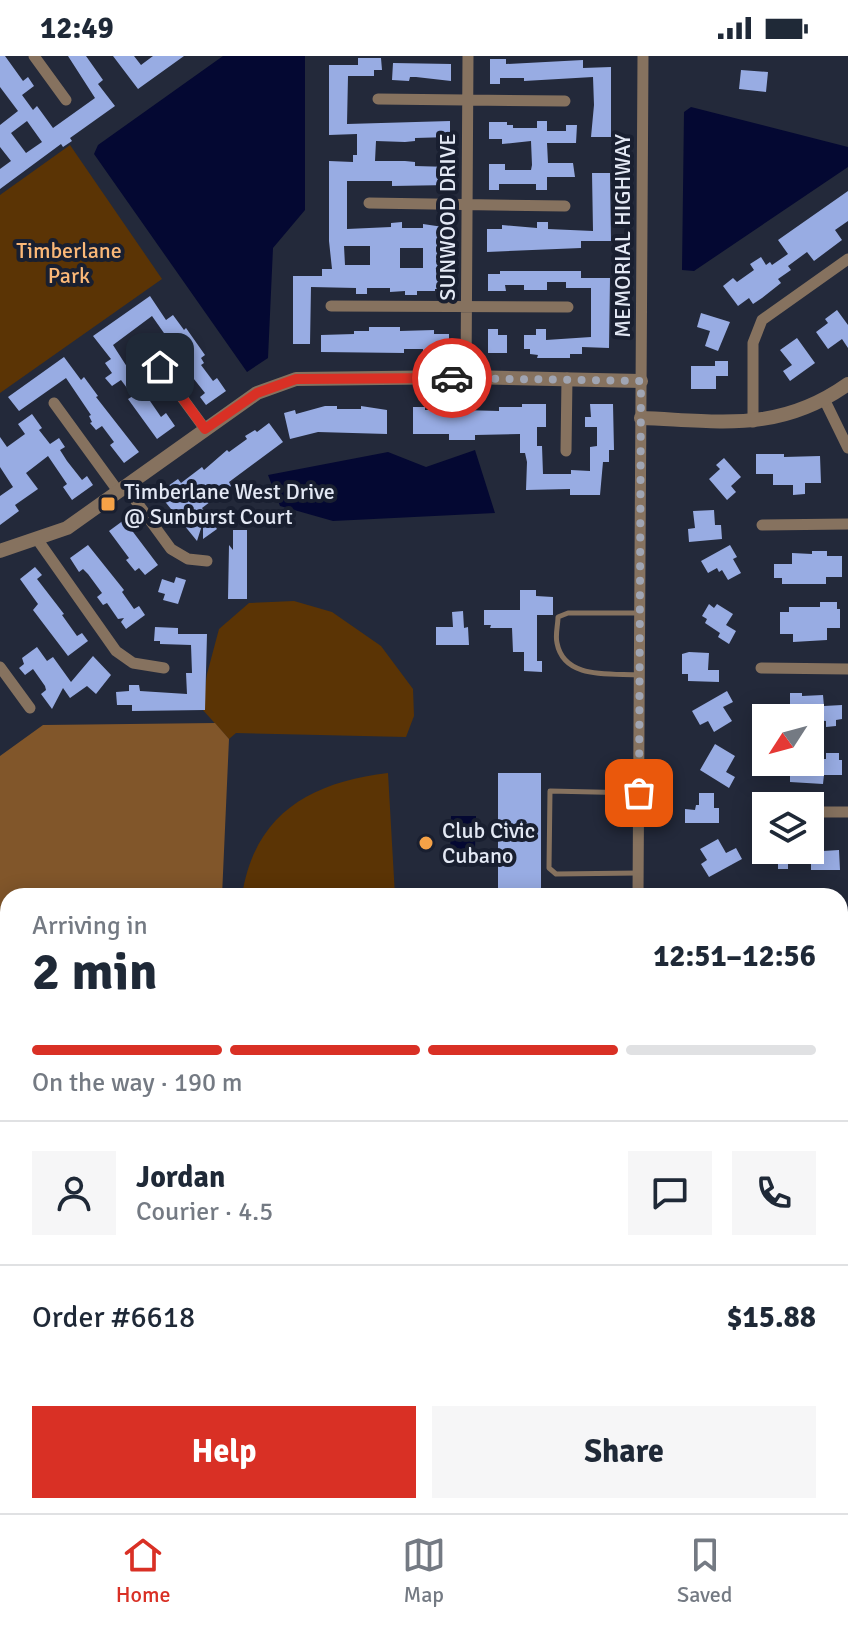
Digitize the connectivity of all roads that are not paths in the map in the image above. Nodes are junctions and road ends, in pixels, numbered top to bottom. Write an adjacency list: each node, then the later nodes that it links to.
1 (34, 56): 5 (street)
2 (468, 56): 6 (street, SUNWOOD DRIVE)
3 (643, 56): 18 (street, MEMORIAL HIGHWAY)
4 (378, 99): 6 (street)
5 (66, 100)
6 (468, 100): 7 (street); 9 (street, SUNWOOD DRIVE)
7 (565, 101)
8 (369, 203): 9 (street)
9 (467, 204): 10 (street); 13 (street, SUNWOOD DRIVE)
10 (565, 206)
11 (848, 259): 23 (street)
12 (331, 306): 13 (street)
13 (467, 307): 14 (street); 16 (street, SUNWOOD DRIVE)
14 (568, 307)
15 (145, 347): 24 (street)
16 (466, 377): 17 (street); 24 (street)
17 (567, 378): 18 (street); 26 (street)
18 (641, 381): 22 (street, MEMORIAL HIGHWAY)
19 (848, 384): 20 (street)
20 (825, 401): 23 (street); 25 (street)
21 (54, 403): 27 (street)
22 (641, 418): 23 (street); 33 (street, MEMORIAL HIGHWAY)
23 (753, 422)
24 (205, 429): 27 (street)
25 (848, 448)
26 (566, 451)
27 (121, 488): 30 (street); 32 (street)
28 (848, 524): 29 (street)
29 (762, 525)
30 (37, 539): 31 (street); 35 (street)
31 (0, 551)
32 (207, 561)
33 (640, 613): 38 (street, MEMORIAL HIGHWAY); 38 (lane)
34 (0, 667): 39 (street)
35 (164, 668)
36 (761, 668): 37 (street)
37 (848, 669)
38 (640, 675): 40 (street, MEMORIAL HIGHWAY)
39 (30, 708)
40 (639, 793): 43 (street, MEMORIAL HIGHWAY); 43 (lane)
41 (824, 812): 42 (street)
42 (848, 812)
43 (638, 873): 44 (street, MEMORIAL HIGHWAY)
44 (638, 888)

